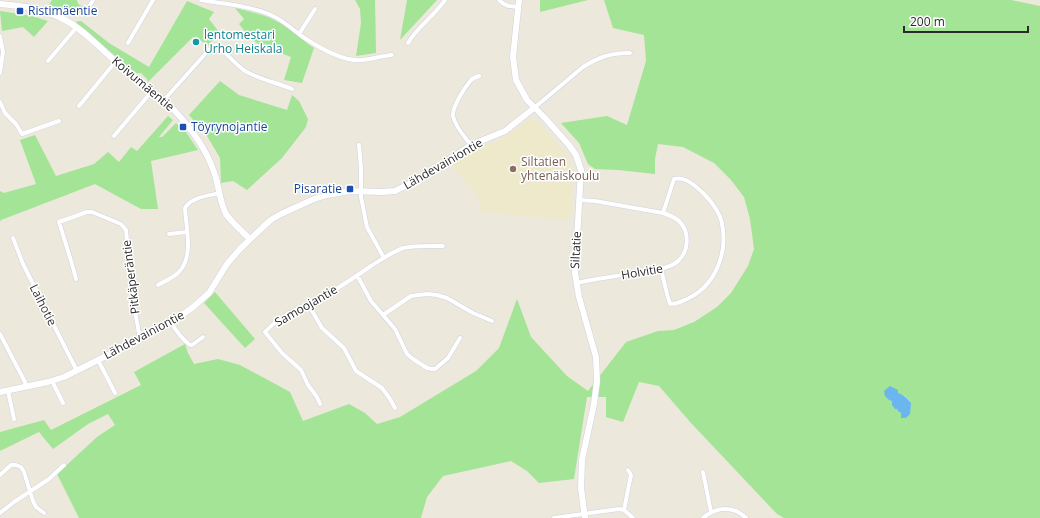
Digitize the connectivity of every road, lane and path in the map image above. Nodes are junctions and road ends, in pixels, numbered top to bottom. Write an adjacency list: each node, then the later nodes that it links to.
1 (93, 0): 10 (street)
2 (153, 0): 14 (street)
3 (201, 0): 12 (street)
4 (445, 0): 15 (street)
5 (498, 0): 8 (street)
6 (519, 0): 8 (street, Siltatie)
7 (0, 4): 11 (street, Koivumäentie)
8 (519, 7): 27 (street, Siltatie)
9 (315, 9): 12 (street)
10 (85, 14)
11 (76, 28): 18 (street); 19 (street, Koivumäentie)
12 (299, 34): 17 (street)
13 (0, 36): 20 (street)
14 (128, 43)
15 (408, 43)
16 (630, 53): 27 (street)
17 (392, 55)
18 (48, 61)
19 (116, 61): 23 (street, Koivumäentie); 26 (street)
20 (0, 73)
21 (479, 76): 31 (street)
22 (292, 89): 24 (street)
23 (152, 91): 24 (street, Koivumäentie); 29 (street)
24 (164, 100): 33 (street, Koivumäentie)
25 (0, 102): 28 (street)
26 (79, 106)
27 (534, 108): 31 (street, Lähdevainiontie); 34 (street, Siltatie)
28 (59, 121)
29 (114, 136)
30 (359, 145): 32 (street)
31 (472, 145): 32 (street, Lähdevainiontie)
32 (361, 191): 39 (street, Lähdevainiontie); 41 (street)
33 (220, 193): 36 (street); 39 (street, Koivumäentie)
34 (579, 200): 35 (street, Holvitie); 45 (street, Siltatie)
35 (663, 213): 42 (street, Holvitie); 42 (street)
36 (186, 232): 37 (street); 46 (street)
37 (169, 234)
38 (13, 238): 56 (street, Laihotie)
39 (250, 238): 50 (street, Lähdevainiontie)
40 (443, 246): 41 (street, Samoojantie)
41 (384, 258): 43 (street, Samoojantie)
42 (661, 269): 45 (street, Holvitie)
43 (357, 275): 47 (street, Samoojantie); 48 (street)
44 (76, 279): 54 (street, Pitkäperäntie)
45 (576, 283): 75 (street, Siltatie)
46 (158, 285)
47 (308, 304): 63 (street, Samoojantie); 64 (street)
48 (383, 315): 49 (street); 53 (street)
49 (492, 321)
50 (171, 322): 52 (street); 54 (street, Lähdevainiontie)
51 (0, 334): 58 (street)
52 (203, 337)
53 (460, 338)
54 (140, 339): 55 (street, Lähdevainiontie)
55 (98, 360): 56 (street, Lähdevainiontie); 61 (street)
56 (77, 371): 57 (street, Lähdevainiontie)
57 (52, 381): 58 (street, Lähdevainiontie); 62 (street)
58 (26, 386): 59 (street, Lähdevainiontie)
59 (8, 391): 60 (street, Lähdevainiontie); 65 (street)
60 (0, 392)
61 (115, 393)
62 (63, 403)
63 (320, 404)
64 (395, 408)
65 (14, 419)
66 (64, 465): 70 (street)
67 (628, 470): 71 (street)
68 (703, 472): 72 (street)
69 (0, 475): 70 (street)
70 (30, 491): 73 (street); 74 (street)
71 (624, 510): 75 (street); 77 (street)
72 (711, 512): 78 (street); 79 (street)
73 (0, 513)
74 (44, 513)
75 (585, 516): 76 (street)
76 (554, 518)
77 (633, 518)
78 (703, 518)
79 (746, 518)

